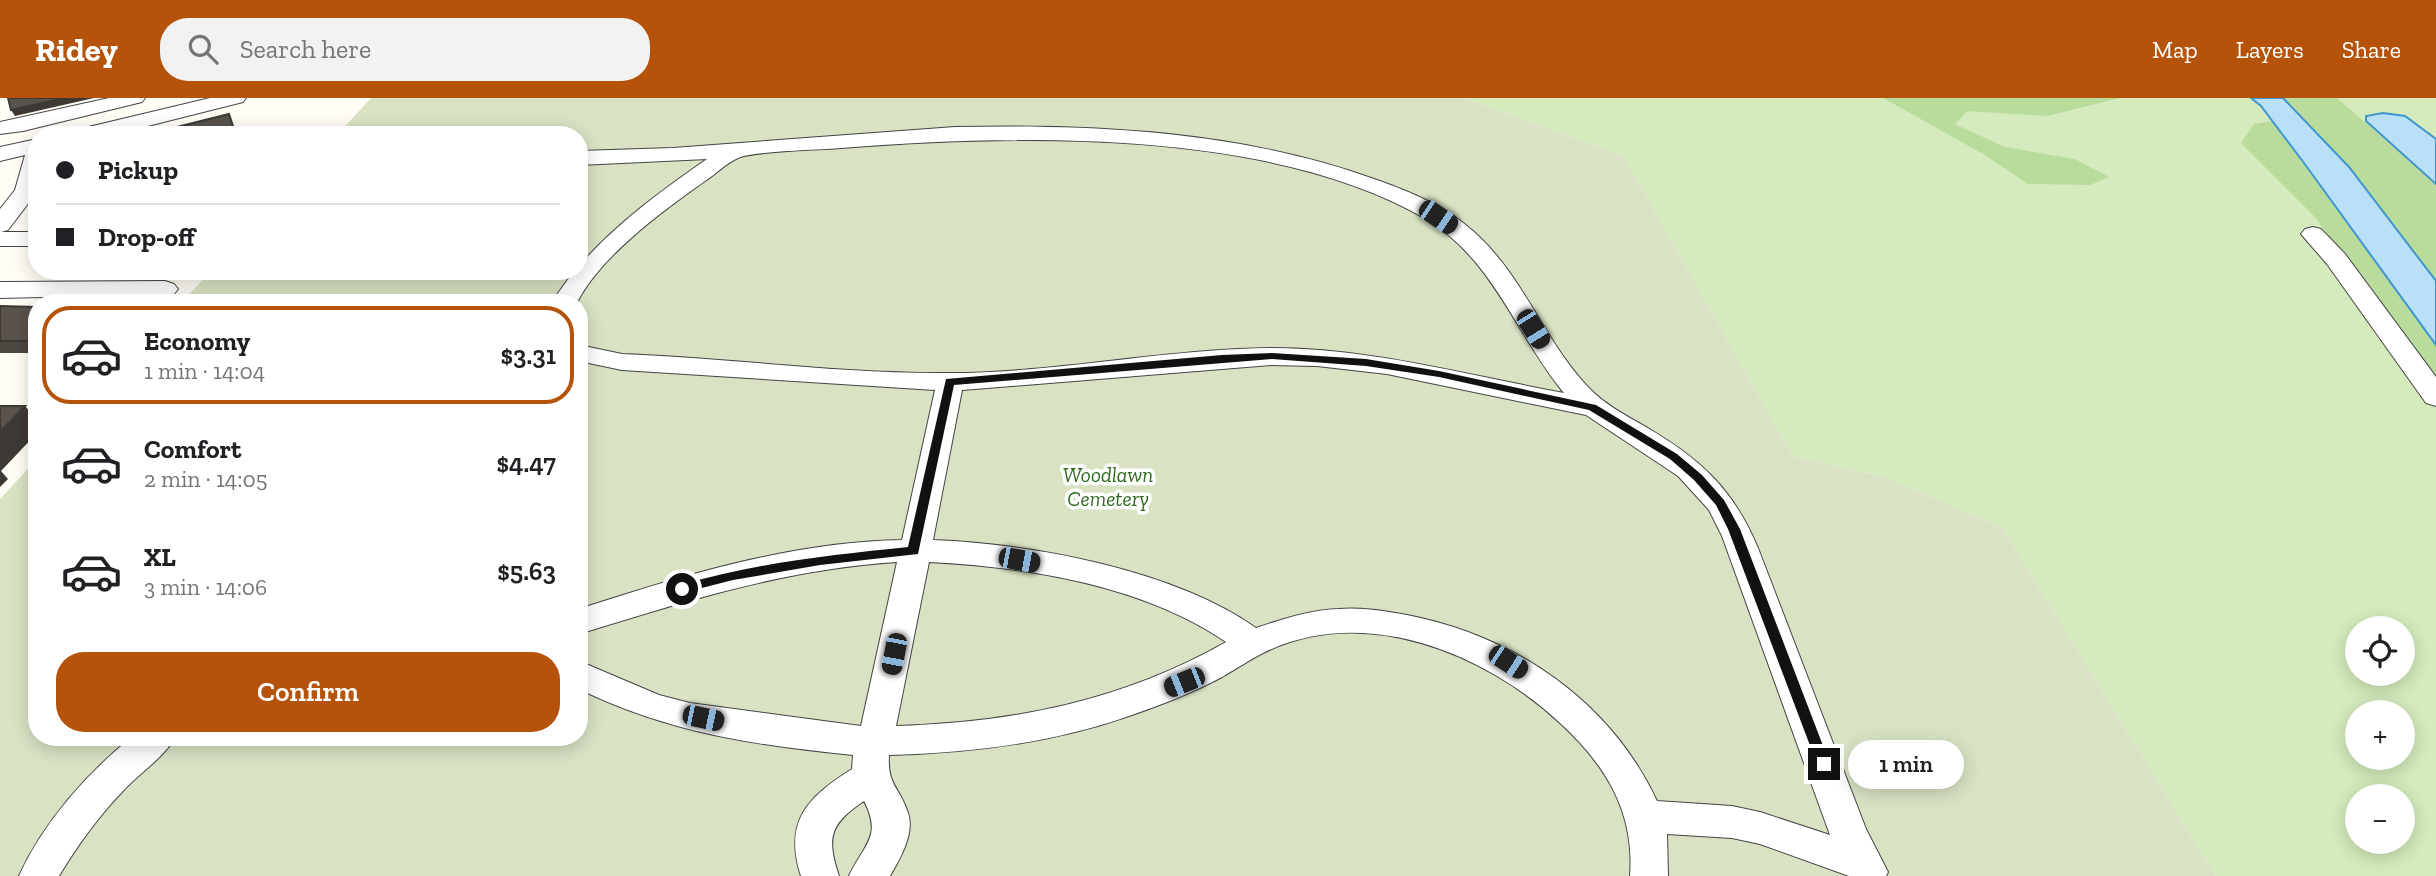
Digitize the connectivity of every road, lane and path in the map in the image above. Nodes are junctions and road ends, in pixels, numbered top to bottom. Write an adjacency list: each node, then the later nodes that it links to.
1 (135, 98): 4 (street)
2 (236, 98): 3 (street)
3 (121, 126)
4 (0, 128)
5 (28, 148): 7 (street)
6 (734, 151): 8 (street); 14 (street); 22 (street)
7 (0, 154)
8 (588, 159)
9 (28, 184): 10 (street)
10 (0, 225)
11 (2313, 233): 21 (street)
12 (0, 239): 13 (street)
13 (28, 239)
14 (588, 274)
15 (583, 280): 18 (street)
16 (165, 289): 17 (street)
17 (0, 290)
18 (571, 294)
19 (588, 357): 20 (street)
20 (950, 382): 22 (street); 23 (street)
21 (2436, 397)
22 (1592, 407): 30 (street)
23 (914, 551): 24 (street); 25 (street); 28 (street)
24 (588, 619)
25 (1252, 643): 28 (street); 29 (street)
26 (588, 678): 28 (street)
27 (147, 746): 31 (street)
28 (872, 760): 32 (street); 33 (street)
29 (1646, 817): 30 (street); 34 (street)
30 (1867, 869)
31 (38, 876)
32 (820, 876)
33 (867, 876)
34 (1649, 876)

